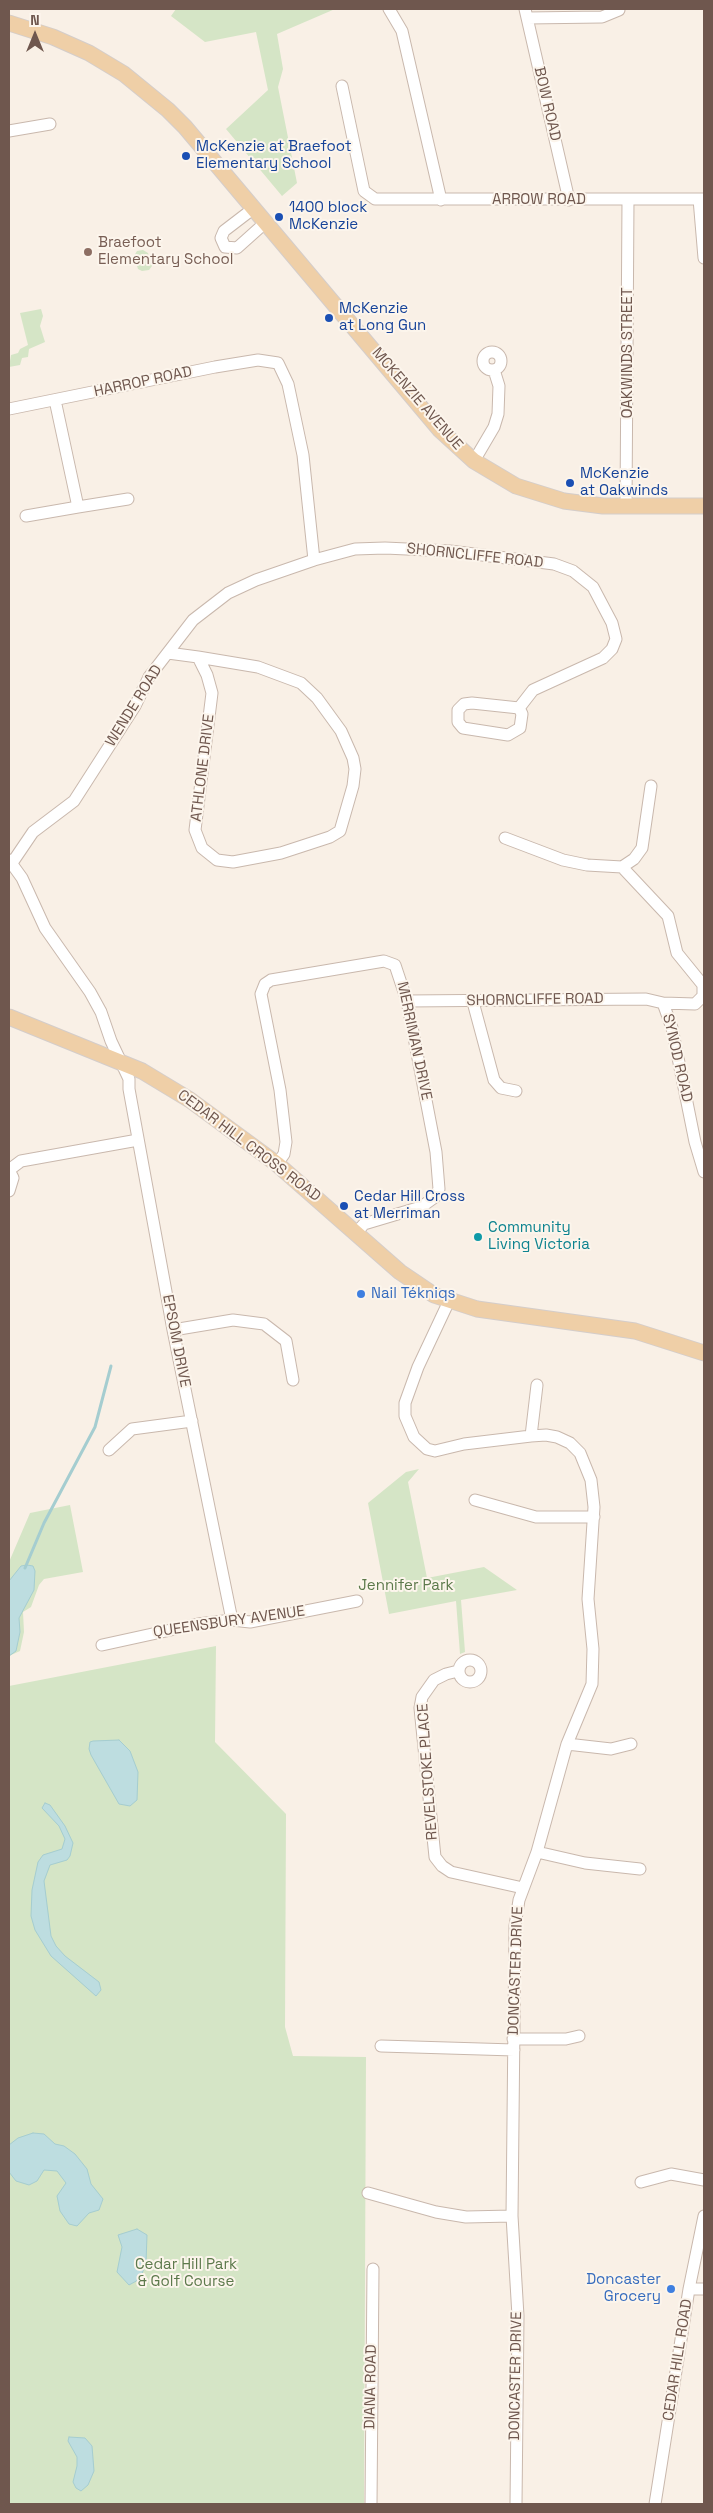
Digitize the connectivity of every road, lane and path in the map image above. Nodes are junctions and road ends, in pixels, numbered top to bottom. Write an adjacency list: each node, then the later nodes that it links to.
1 (390, 9): 9 (street)
2 (619, 10): 3 (street)
3 (526, 13): 10 (street, BOW ROAD)
4 (9, 23): 12 (main road, MCKENZIE AVENUE)
5 (342, 86): 9 (street, ARROW ROAD)
6 (50, 124): 7 (street)
7 (9, 132)
8 (702, 199): 11 (street, ARROW ROAD); 14 (street)
9 (441, 200): 10 (street, ARROW ROAD)
10 (569, 200): 11 (street, ARROW ROAD)
11 (628, 200): 20 (street, OAKWINDS STREET)
12 (254, 208): 13 (main road, MCKENZIE AVENUE); 13 (street)
13 (266, 222): 18 (main road, MCKENZIE AVENUE)
14 (704, 258)
15 (494, 370): 18 (street)
16 (55, 400): 17 (street, HARROP ROAD); 22 (street); 24 (street, HARROP ROAD)
17 (9, 409)
18 (474, 461): 20 (main road, MCKENZIE AVENUE)
19 (128, 499): 22 (street)
20 (626, 506): 21 (main road, MCKENZIE AVENUE)
21 (704, 506)
22 (78, 507): 23 (street)
23 (26, 516)
24 (314, 560): 25 (street, WENDE ROAD); 27 (street, SHORNCLIFFE ROAD)
25 (168, 653): 26 (street, ATHLONE DRIVE); 30 (street, WENDE ROAD)
26 (198, 656): 26 (street, ATHLONE DRIVE)
27 (519, 708): 27 (street)
28 (651, 786): 31 (street)
29 (504, 838): 31 (street)
30 (10, 861): 36 (street, EPSOM DRIVE)
31 (622, 868): 34 (street, SHORNCLIFFE ROAD)
32 (407, 1001): 33 (street, SHORNCLIFFE ROAD); 39 (street, MERRIMAN DRIVE); 43 (street, MERRIMAN DRIVE)
33 (473, 1002): 34 (street, SHORNCLIFFE ROAD); 37 (street)
34 (663, 1003): 41 (street, SYNOD ROAD)
35 (9, 1017): 36 (main road, CEDAR HILL CROSS ROAD)
36 (122, 1062): 38 (street, EPSOM DRIVE); 39 (main road, CEDAR HILL CROSS ROAD)
37 (516, 1091)
38 (138, 1140): 40 (street); 45 (street, EPSOM DRIVE)
39 (277, 1164): 43 (main road, CEDAR HILL CROSS ROAD)
40 (9, 1170): 42 (street)
41 (704, 1172)
42 (9, 1191)
43 (356, 1232): 44 (main road, CEDAR HILL CROSS ROAD)
44 (449, 1302): 46 (main road, CEDAR HILL CROSS ROAD); 50 (street)
45 (173, 1330): 47 (street); 49 (street, EPSOM DRIVE)
46 (704, 1353)
47 (293, 1380)
48 (537, 1385): 50 (street)
49 (192, 1421): 51 (street); 55 (street, EPSOM DRIVE)
50 (531, 1436): 53 (street, DONCASTER DRIVE)
51 (109, 1450)
52 (475, 1500): 53 (street)
53 (594, 1517): 58 (street, DONCASTER DRIVE)
54 (357, 1601): 55 (street, QUEENSBURY AVENUE)
55 (232, 1620): 56 (street, QUEENSBURY AVENUE)
56 (102, 1645)
57 (458, 1671): 62 (street, REVELSTOKE PLACE)
58 (567, 1744): 59 (street); 60 (street, DONCASTER DRIVE)
59 (631, 1744)
60 (537, 1852): 61 (street); 62 (street, DONCASTER DRIVE)
61 (640, 1869)
62 (523, 1888): 64 (street, DONCASTER DRIVE)
63 (579, 2036): 64 (street)
64 (514, 2045): 65 (street); 69 (street, DONCASTER DRIVE)
65 (381, 2046)
66 (704, 2180): 67 (street)
67 (641, 2182)
68 (368, 2193): 69 (street)
69 (512, 2216): 75 (street, DONCASTER DRIVE)
70 (704, 2216): 72 (street, CEDAR HILL ROAD)
71 (373, 2269): 74 (street, DIANA ROAD)
72 (690, 2289): 73 (street); 76 (street, CEDAR HILL ROAD)
73 (704, 2289)
74 (371, 2504)
75 (516, 2504)
76 (656, 2504)

